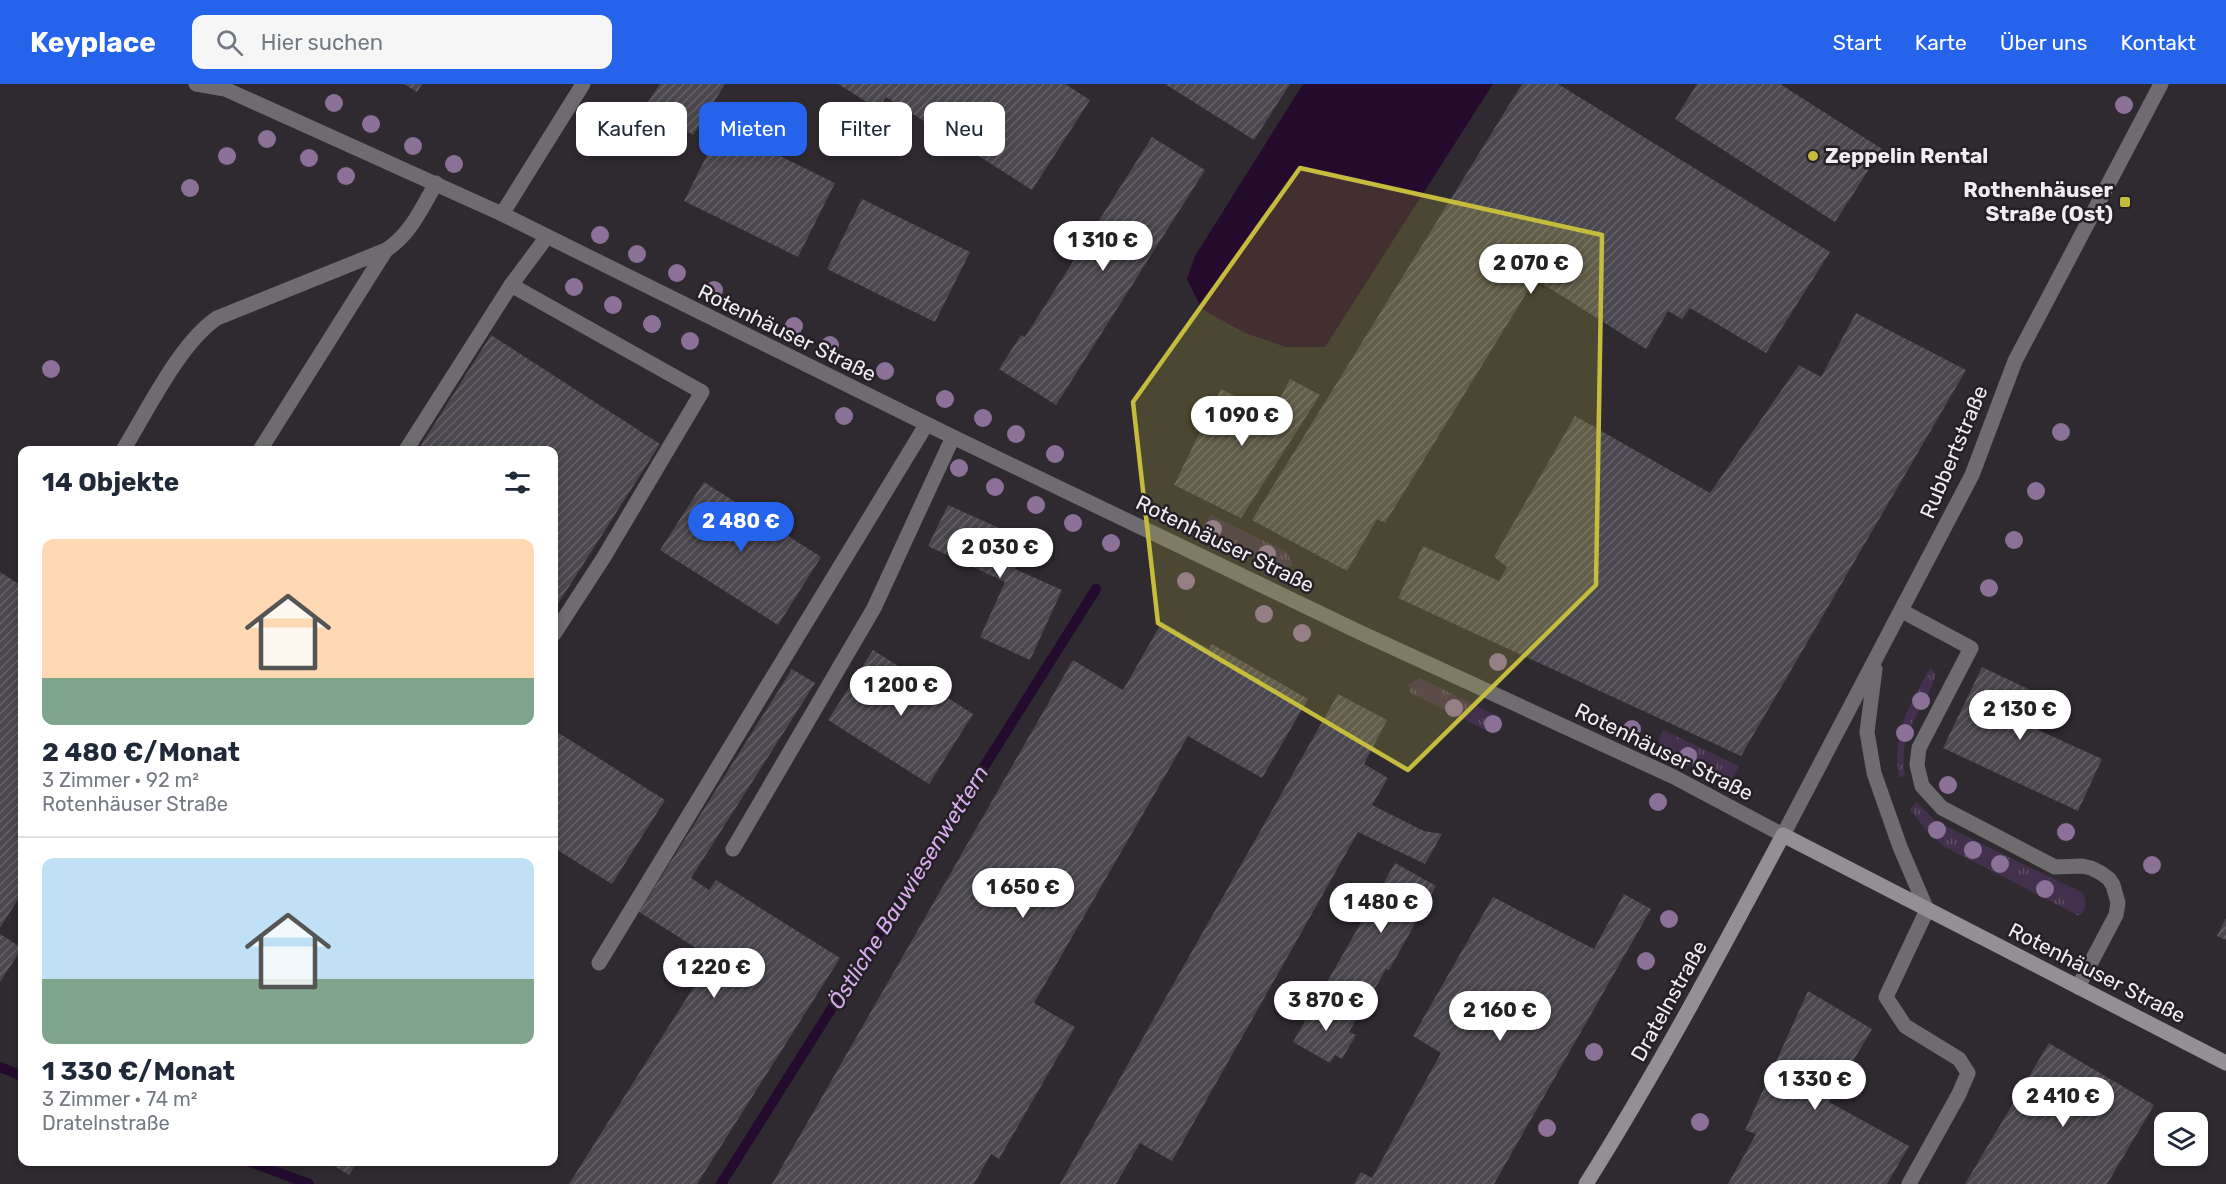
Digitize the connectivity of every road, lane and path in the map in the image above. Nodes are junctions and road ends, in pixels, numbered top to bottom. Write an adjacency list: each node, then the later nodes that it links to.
1 (196, 84): 4 (street, Rotenhäuser Straße)
2 (583, 84): 5 (street)
3 (2161, 84): 14 (street, Rubbertstraße)
4 (436, 183): 5 (street, Rotenhäuser Straße); 7 (street)
5 (502, 214): 6 (street, Rotenhäuser Straße)
6 (546, 238): 8 (street); 9 (street, Rotenhäuser Straße)
7 (386, 250): 11 (street); 12 (street)
8 (511, 285): 13 (street); 15 (street)
9 (926, 424): 10 (street, Rotenhäuser Straße); 20 (street)
10 (953, 437): 17 (street, Rotenhäuser Straße); 18 (street)
11 (125, 446)
12 (263, 446)
13 (409, 446)
14 (1902, 611): 16 (street, Rubbertstraße); 21 (street)
15 (558, 628)
16 (1876, 660): 17 (street, Rubbertstraße); 19 (street)
17 (1783, 835): 19 (main road, Rotenhäuser Straße); 23 (main road, Dratelnstraße)
18 (733, 849)
19 (1927, 910): 21 (main road, Rotenhäuser Straße); 24 (street)
20 (599, 963)
21 (2078, 987): 22 (main road, Rotenhäuser Straße)
22 (2226, 1064)
23 (1586, 1184)
24 (1909, 1184)

